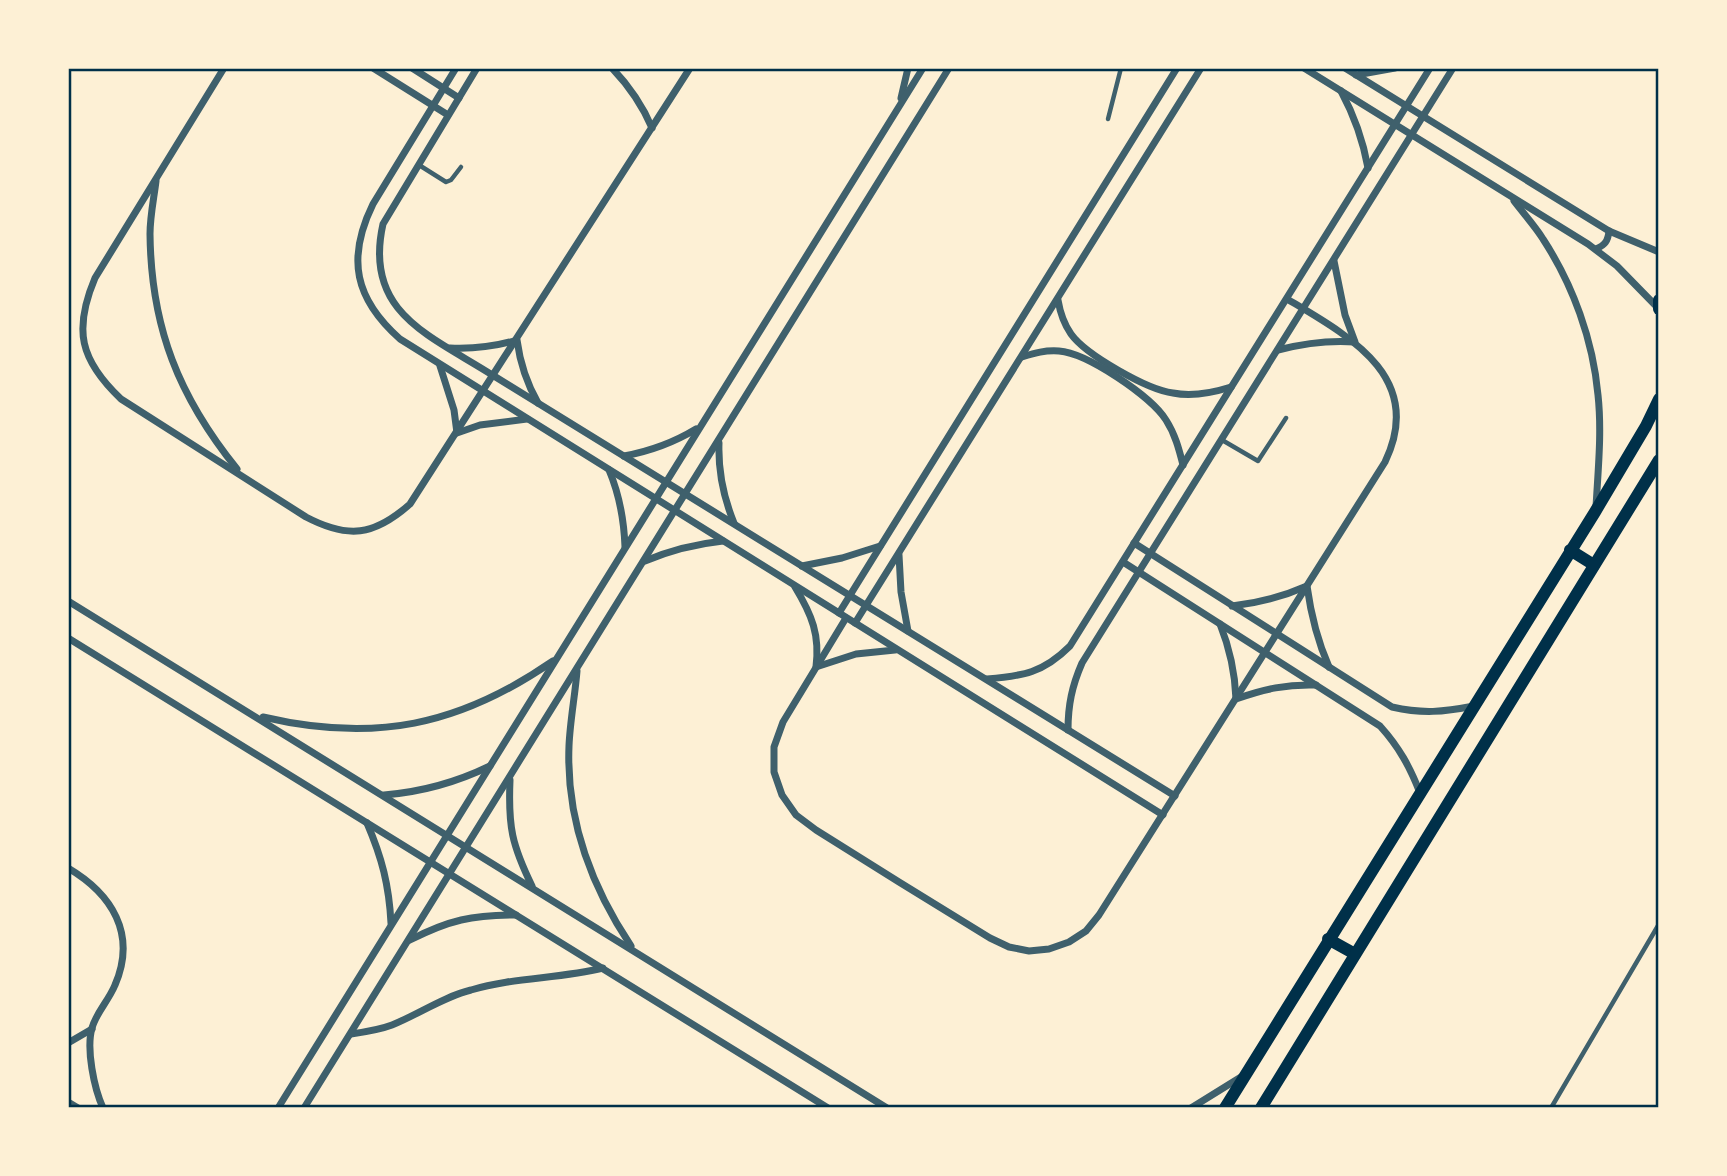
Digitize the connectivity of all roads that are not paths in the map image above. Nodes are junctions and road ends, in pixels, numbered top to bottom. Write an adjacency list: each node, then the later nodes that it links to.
1 (224, 68): 35 (street)
2 (373, 68): 24 (street)
3 (412, 68): 20 (street)
4 (456, 68): 20 (street)
5 (477, 68): 22 (street)
6 (612, 68): 30 (street)
7 (690, 68): 30 (street)
8 (908, 68): 23 (street)
9 (923, 68): 23 (street)
10 (949, 68): 62 (street)
11 (1121, 68): 28 (lane)
12 (1177, 68): 77 (street)
13 (1201, 68): 42 (street)
14 (1304, 68): 21 (street)
15 (1345, 68): 19 (street)
16 (1395, 68): 19 (street)
17 (1430, 68): 25 (street)
18 (1452, 68): 27 (street)
19 (1356, 75): 25 (street)
20 (444, 88): 22 (street); 24 (street)
21 (1341, 91): 29 (street); 34 (street)
22 (459, 98): 26 (street)
23 (900, 105): 60 (street)
24 (433, 106): 26 (street); 51 (street)
25 (1407, 106): 27 (street); 29 (street)
26 (448, 115): 32 (street)
27 (1423, 117): 31 (street); 37 (street)
28 (1108, 119)
29 (1395, 125): 31 (street); 34 (street)
30 (652, 128): 46 (street)
31 (1412, 135): 36 (street); 40 (street)
32 (418, 164): 33 (lane); 48 (street)
33 (461, 167)
34 (1368, 169): 41 (street)
35 (156, 179): 68 (street); 68 (street)
36 (1509, 195): 38 (street); 73 (street)
37 (1609, 231): 38 (street); 39 (street)
38 (1596, 250): 45 (street)
39 (1659, 252)
40 (1334, 260): 44 (street); 47 (street)
41 (1287, 299): 44 (street); 54 (street)
42 (1058, 300): 50 (street); 52 (street)
43 (1659, 300): 45 (main road)
44 (1303, 309): 47 (street); 49 (street)
45 (1659, 309)
46 (517, 340): 48 (street); 53 (street); 57 (street)
47 (1355, 342): 49 (street); 88 (street)
48 (449, 348): 53 (street)
49 (1278, 350): 63 (street)
50 (1021, 358): 52 (street); 80 (street)
51 (440, 365): 55 (street); 61 (street)
52 (1118, 373): 54 (street); 66 (street)
53 (494, 376): 55 (street); 57 (street)
54 (1232, 387): 66 (street)
55 (484, 392): 59 (street); 61 (street)
56 (1659, 399): 73 (main road)
57 (538, 403): 64 (street)
58 (1286, 418): 63 (lane)
59 (528, 419): 61 (street); 67 (street)
60 (700, 427): 64 (street); 69 (street)
61 (457, 433): 68 (street)
62 (719, 440): 70 (street); 74 (street)
63 (1222, 440): 81 (street)
64 (624, 456): 69 (street)
65 (1659, 460): 84 (main road)
66 (1184, 465): 76 (street)
67 (609, 470): 71 (street); 78 (street)
68 (242, 475)
69 (666, 482): 70 (street); 71 (street)
70 (685, 494): 72 (street); 74 (street)
71 (656, 499): 72 (street); 78 (street)
72 (675, 511): 75 (street); 82 (street)
73 (1595, 512): 79 (main road)
74 (734, 524): 85 (street)
75 (723, 541): 82 (street); 87 (street)
76 (1134, 543): 81 (street); 83 (street)
77 (881, 545): 85 (street); 89 (street)
78 (625, 549): 101 (street)
79 (1570, 550): 84 (main road); 108 (main road)
80 (899, 552): 91 (street); 96 (street)
81 (1150, 554): 86 (street); 92 (street)
82 (644, 561): 104 (street)
83 (1123, 562): 86 (street); 105 (street)
84 (1594, 565): 130 (main road)
85 (802, 566): 89 (street)
86 (1139, 572): 95 (street); 110 (street)
87 (794, 586): 93 (street); 102 (street)
88 (1307, 586): 92 (street); 97 (street); 103 (street)
89 (850, 595): 91 (street); 93 (street)
90 (68, 601): 109 (street)
91 (866, 605): 94 (street); 96 (street)
92 (1232, 606): 97 (street)
93 (842, 615): 94 (street); 102 (street)
94 (855, 623): 99 (street)
95 (1220, 623): 100 (street); 107 (street)
96 (908, 631): 105 (street)
97 (1277, 635): 100 (street); 103 (street)
98 (68, 638): 117 (street)
99 (895, 650): 102 (street); 116 (street)
100 (1266, 653): 106 (street); 107 (street)
101 (556, 659): 109 (street); 111 (street)
102 (816, 667): 116 (street)
103 (1329, 668): 108 (street)
104 (577, 669): 112 (street); 129 (street)
105 (986, 679): 110 (street)
106 (1317, 685): 107 (street); 114 (street)
107 (1237, 699): 115 (street)
108 (1475, 706): 114 (main road)
109 (255, 716): 113 (street)
110 (1068, 730): 115 (street)
111 (490, 765): 113 (street); 118 (street)
112 (510, 777): 119 (street); 123 (street)
113 (383, 795): 118 (street)
114 (1420, 795): 127 (main road)
115 (1175, 796): 116 (street)
116 (1163, 815)
117 (367, 823): 120 (street); 126 (street)
118 (447, 835): 119 (street); 120 (street)
119 (467, 847): 122 (street); 123 (street)
120 (430, 862): 122 (street); 126 (street)
121 (68, 867): 132 (street)
122 (450, 874): 124 (street); 128 (street)
123 (533, 887): 129 (street)
124 (516, 915): 128 (street); 131 (street)
125 (1659, 923): 146 (lane)
126 (391, 925): 139 (street)
127 (1328, 939): 130 (main road); 135 (main road)
128 (409, 940): 133 (street)
129 (634, 950): 142 (street)
130 (1355, 954): 145 (main road)
131 (603, 968): 133 (street); 141 (street)
132 (92, 1029): 134 (street); 138 (street)
133 (351, 1034): 140 (street)
134 (68, 1042)
135 (1245, 1075): 143 (street); 144 (main road)
136 (68, 1102): 137 (street)
137 (78, 1108)
138 (103, 1108)
139 (278, 1108)
140 (304, 1108)
141 (828, 1108)
142 (887, 1108)
143 (1191, 1108)
144 (1225, 1108)
145 (1261, 1108)
146 (1551, 1108)

